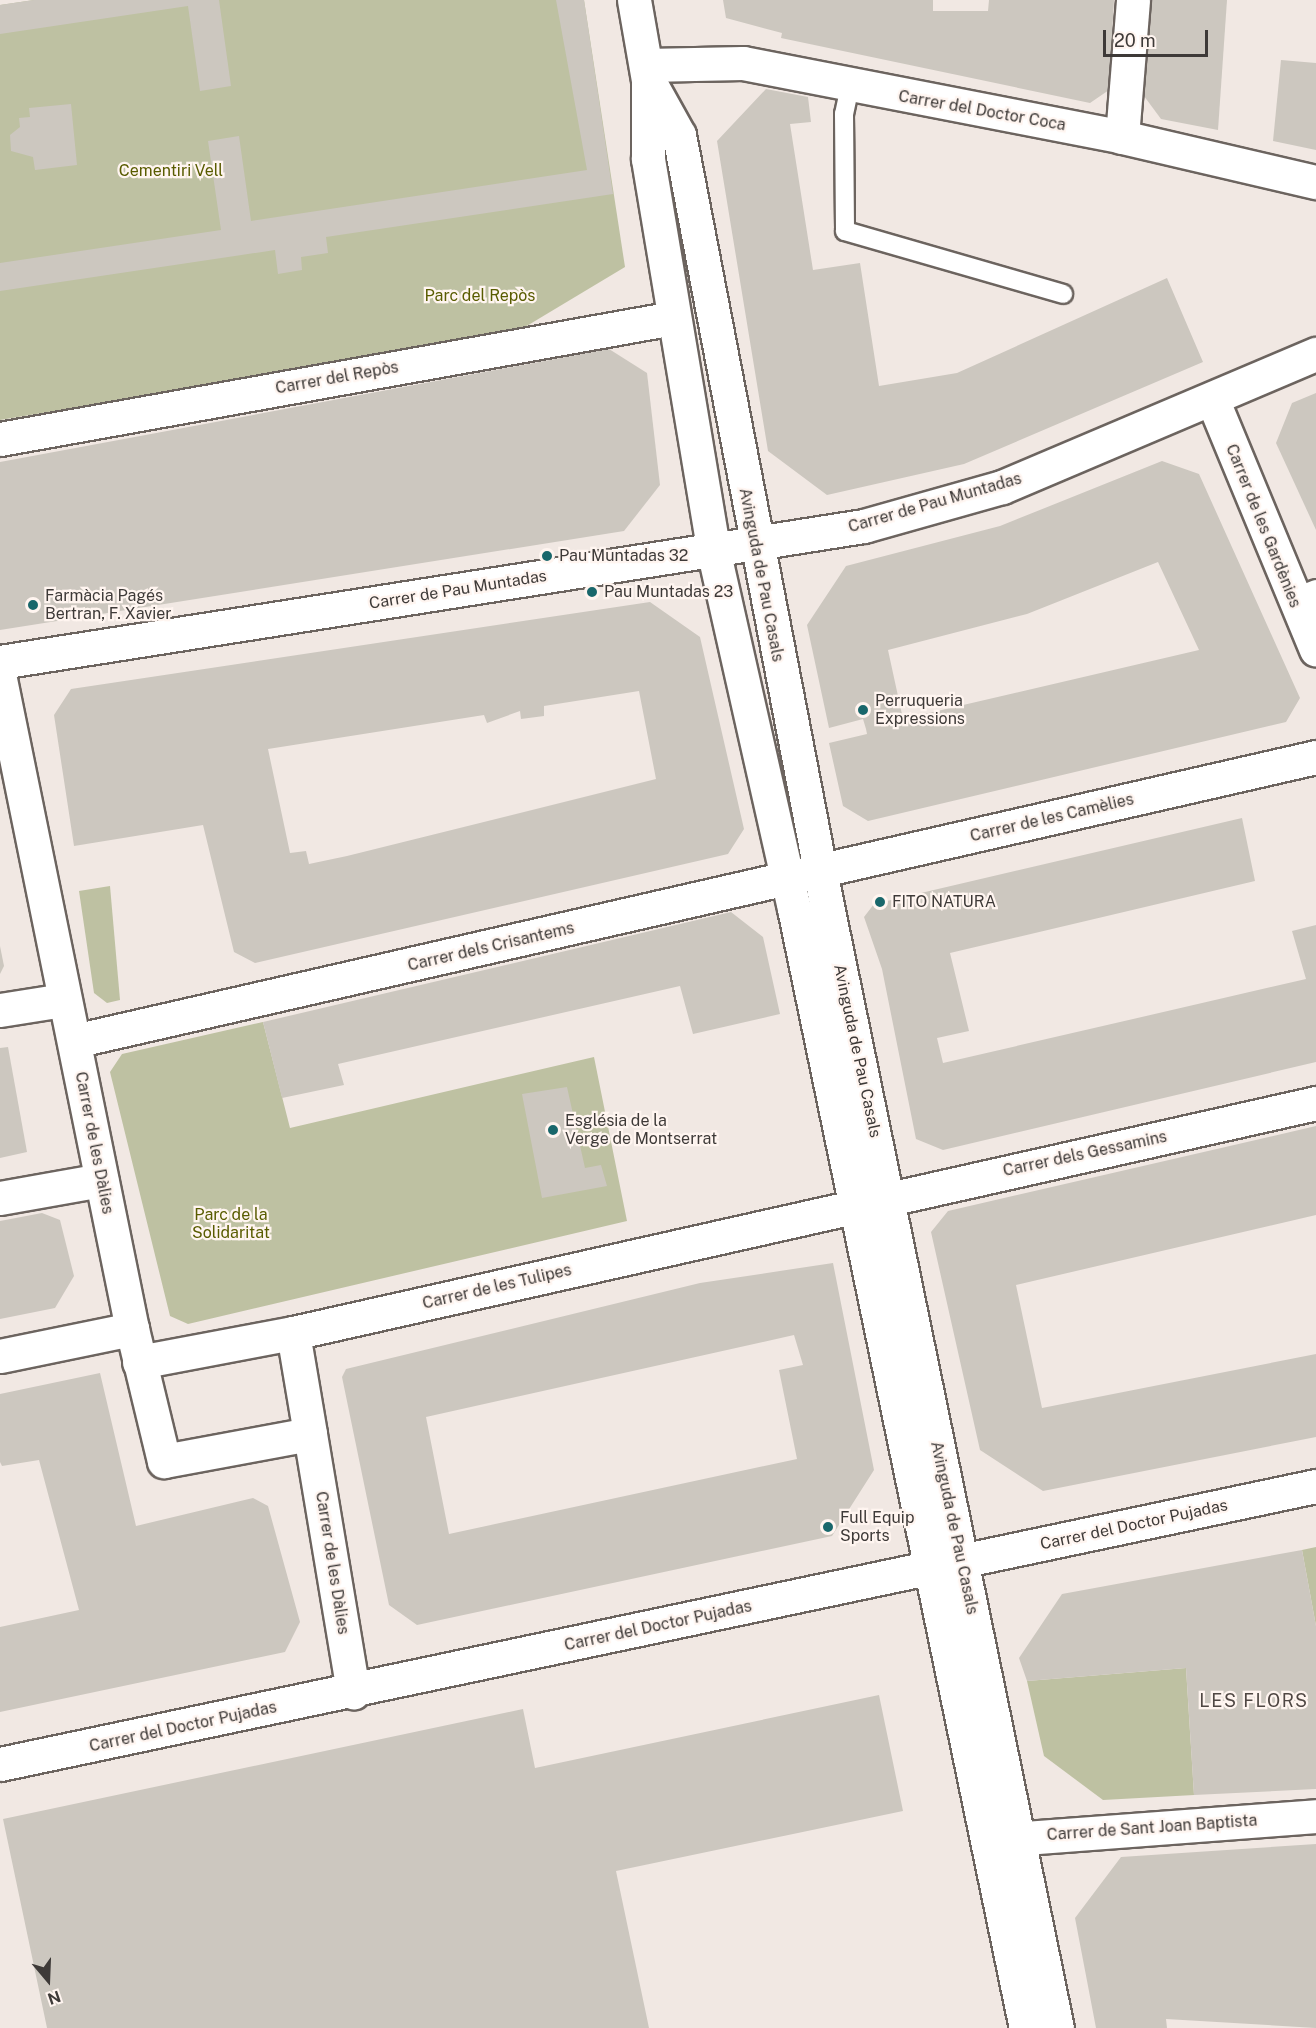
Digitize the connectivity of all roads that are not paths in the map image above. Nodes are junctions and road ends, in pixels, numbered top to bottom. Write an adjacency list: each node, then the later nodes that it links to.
1 (634, 0): 3 (street, Avinguda de Pau Casals)
2 (1133, 0): 5 (street)
3 (647, 72): 4 (street, Carrer del Doctor Coca); 8 (street, Avinguda de Pau Casals); 12 (street, Avinguda de Pau Casals)
4 (850, 86): 5 (street, Carrer del Doctor Coca); 7 (lane)
5 (1122, 136): 6 (street, Carrer del Doctor Coca)
6 (1316, 182)
7 (1063, 294)
8 (673, 318): 11 (street, Carrer del Repòs); 13 (street, Avinguda de Pau Casals)
9 (1316, 354): 10 (street, Carrer de Pau Muntadas)
10 (1213, 401): 12 (street, Carrer de Pau Muntadas); 14 (street, Carrer de les Gardènies)
11 (0, 439)
12 (755, 543): 13 (street, Carrer de Pau Muntadas); 19 (street, Avinguda de Pau Casals)
13 (713, 549): 16 (street, Carrer de Pau Muntadas); 20 (street, Avinguda de Pau Casals)
14 (1305, 598): 15 (street, Carrer de les Gardènies)
15 (1316, 651)
16 (0, 662)
17 (0, 679): 21 (street, Carrer de les Dàlies)
18 (1316, 757): 19 (street, Carrer de les Camèlies)
19 (820, 873): 20 (street, Carrer de les Camèlies); 27 (street, Avinguda de Pau Casals)
20 (788, 881): 23 (street, Carrer dels Crisantems); 28 (street, Avinguda de Pau Casals)
21 (63, 1000): 22 (street); 23 (street, Carrer de les Dàlies)
22 (0, 1010)
23 (74, 1041): 25 (street, Carrer de les Dàlies)
24 (1316, 1103): 27 (street, Carrer dels Gessamins)
25 (101, 1180): 26 (street); 29 (street, Carrer de les Dàlies)
26 (0, 1198)
27 (888, 1198): 28 (street, Carrer dels Gessamins); 35 (street, Avinguda de Pau Casals)
28 (855, 1205): 30 (street, Carrer de les Tulipes); 36 (street, Avinguda de Pau Casals)
29 (132, 1329): 31 (street); 32 (street, Carrer de les Dàlies)
30 (293, 1333): 32 (street, Carrer de les Tulipes); 33 (street, Carrer de les Dàlies)
31 (0, 1356)
32 (139, 1362): 33 (street, Carrer de les Dàlies)
33 (310, 1434): 37 (street, Carrer de les Dàlies)
34 (1316, 1486): 35 (street, Carrer del Doctor Pujadas)
35 (961, 1563): 36 (street, Carrer del Doctor Pujadas); 40 (street, Avinguda de Pau Casals)
36 (928, 1570): 37 (street, Carrer del Doctor Pujadas); 40 (street, Avinguda de Pau Casals)
37 (353, 1692): 38 (street, Carrer del Doctor Pujadas)
38 (0, 1764)
39 (1316, 1816): 40 (street, Carrer de Sant Joan Baptista)
40 (1004, 1840): 41 (street, Avinguda de Pau Casals); 42 (street, Avinguda de Pau Casals)
41 (1026, 2028)
42 (1057, 2028)

